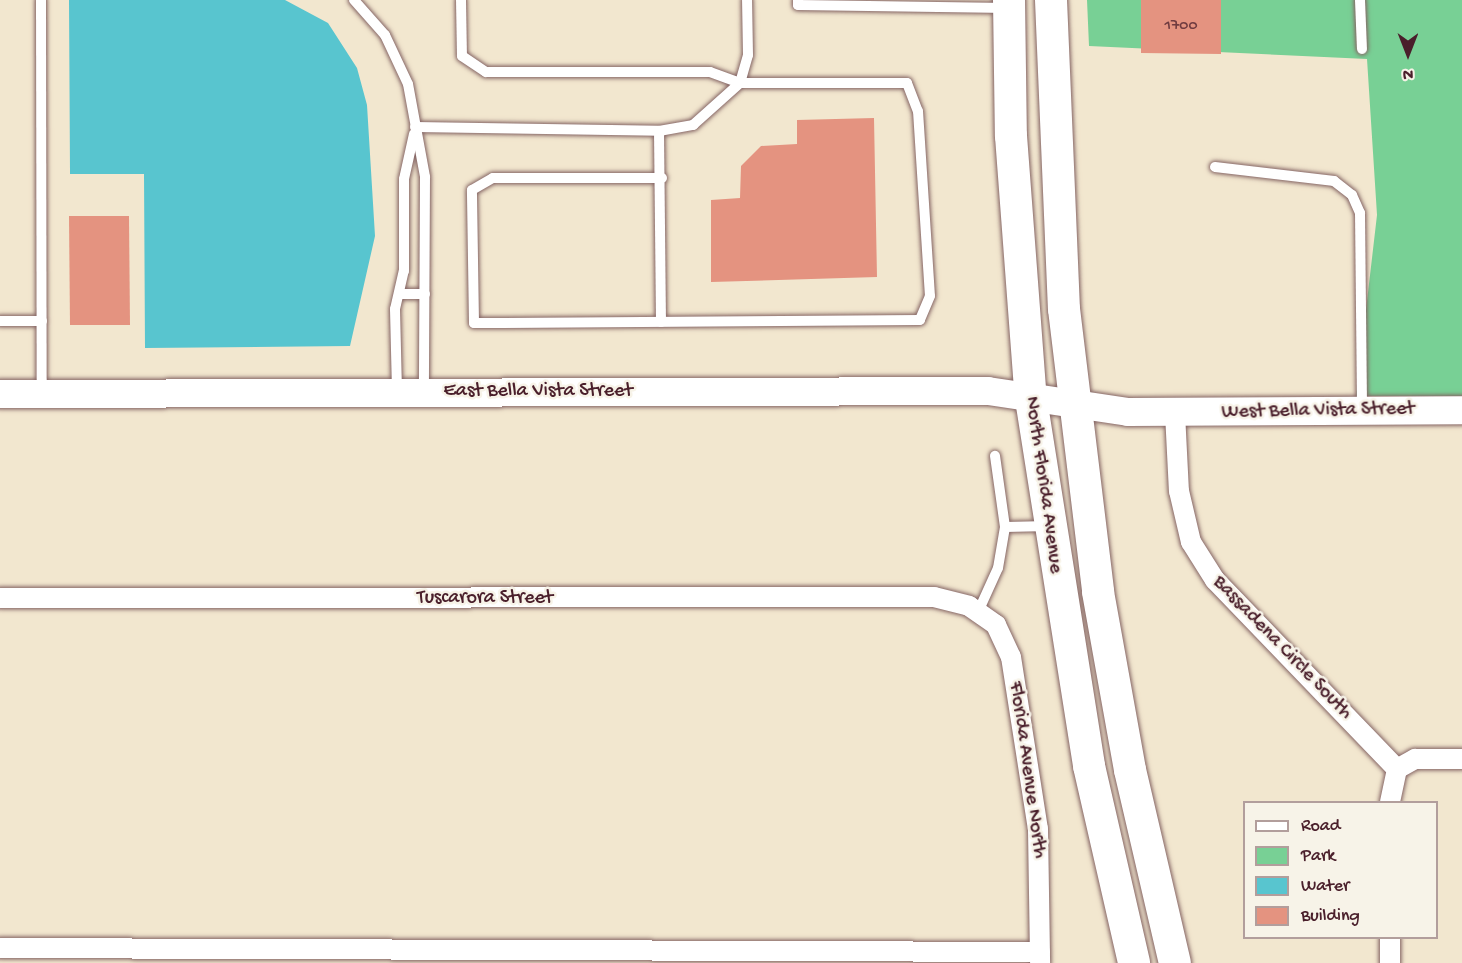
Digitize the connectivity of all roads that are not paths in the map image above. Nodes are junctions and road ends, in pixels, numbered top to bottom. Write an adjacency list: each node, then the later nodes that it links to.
1 (41, 0): 18 (lane)
2 (354, 0): 11 (lane)
3 (461, 0): 10 (lane)
4 (747, 0): 10 (lane)
5 (798, 0): 8 (lane)
6 (1051, 0): 24 (main road, North Florida Avenue)
7 (1360, 0): 9 (lane)
8 (1009, 4): 23 (main road, North Florida Avenue)
9 (1362, 49)
10 (740, 83): 12 (lane); 19 (lane)
11 (415, 127): 12 (lane); 15 (lane); 16 (lane)
12 (659, 130): 14 (lane)
13 (1215, 167): 25 (lane)
14 (663, 178): 19 (lane); 19 (lane)
15 (399, 294): 16 (lane); 20 (lane)
16 (425, 294): 20 (lane)
17 (0, 321): 18 (lane)
18 (42, 321): 22 (lane)
19 (661, 322)
20 (411, 392): 22 (street, East Bella Vista Street); 23 (street, East Bella Vista Street)
21 (0, 394): 22 (street, East Bella Vista Street)
22 (42, 394)
23 (1031, 399): 24 (street, East Bella Vista Street); 29 (main road, North Florida Avenue)
24 (1074, 405): 27 (street, West Bella Vista Street); 41 (main road, North Florida Avenue)
25 (1362, 410): 26 (street, West Bella Vista Street); 27 (street, West Bella Vista Street)
26 (1462, 410)
27 (1175, 413): 34 (street, Bassadena Circle South)
28 (995, 456): 30 (lane)
29 (1049, 526): 30 (lane); 40 (main road, North Florida Avenue)
30 (1005, 527): 32 (lane)
31 (0, 598): 32 (street, Tuscarora Street)
32 (973, 609): 38 (street, Florida Avenue North)
33 (1462, 759): 34 (street)
34 (1397, 769): 35 (street)
35 (1390, 801)
36 (1390, 939): 42 (street)
37 (0, 948): 39 (street)
38 (1040, 957): 39 (street)
39 (838, 958)
40 (1134, 963)
41 (1175, 963)
42 (1390, 963)

